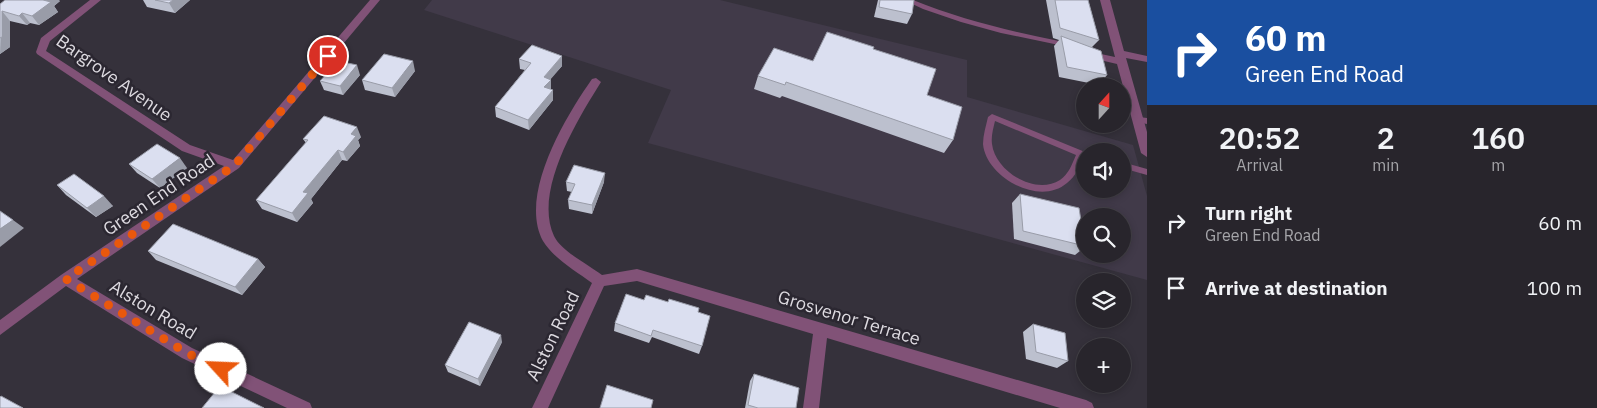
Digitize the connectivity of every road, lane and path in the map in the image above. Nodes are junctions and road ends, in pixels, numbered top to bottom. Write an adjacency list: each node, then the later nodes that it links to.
1 (96, 0): 12 (street, Bargrove Avenue)
2 (375, 0): 12 (street, Green End Road)
3 (906, 0): 5 (lane)
4 (1105, 0): 6 (street)
5 (1067, 46): 6 (street)
6 (1122, 58): 7 (street); 9 (street)
7 (1147, 59)
8 (596, 82): 16 (street)
9 (1143, 120): 10 (street)
10 (1147, 153)
11 (1083, 155): 11 (lane)
12 (235, 165): 15 (street, Green End Road)
13 (1131, 168): 14 (lane)
14 (1147, 172)
15 (66, 279): 17 (street, Green End Road); 19 (street, Alston Road)
16 (600, 281): 18 (street, Grosvenor Terrace); 20 (street, Alston Road)
17 (0, 328)
18 (821, 329): 21 (street); 22 (street, Grosvenor Terrace)
19 (304, 408)
20 (540, 408)
21 (811, 408)
22 (1086, 408)

